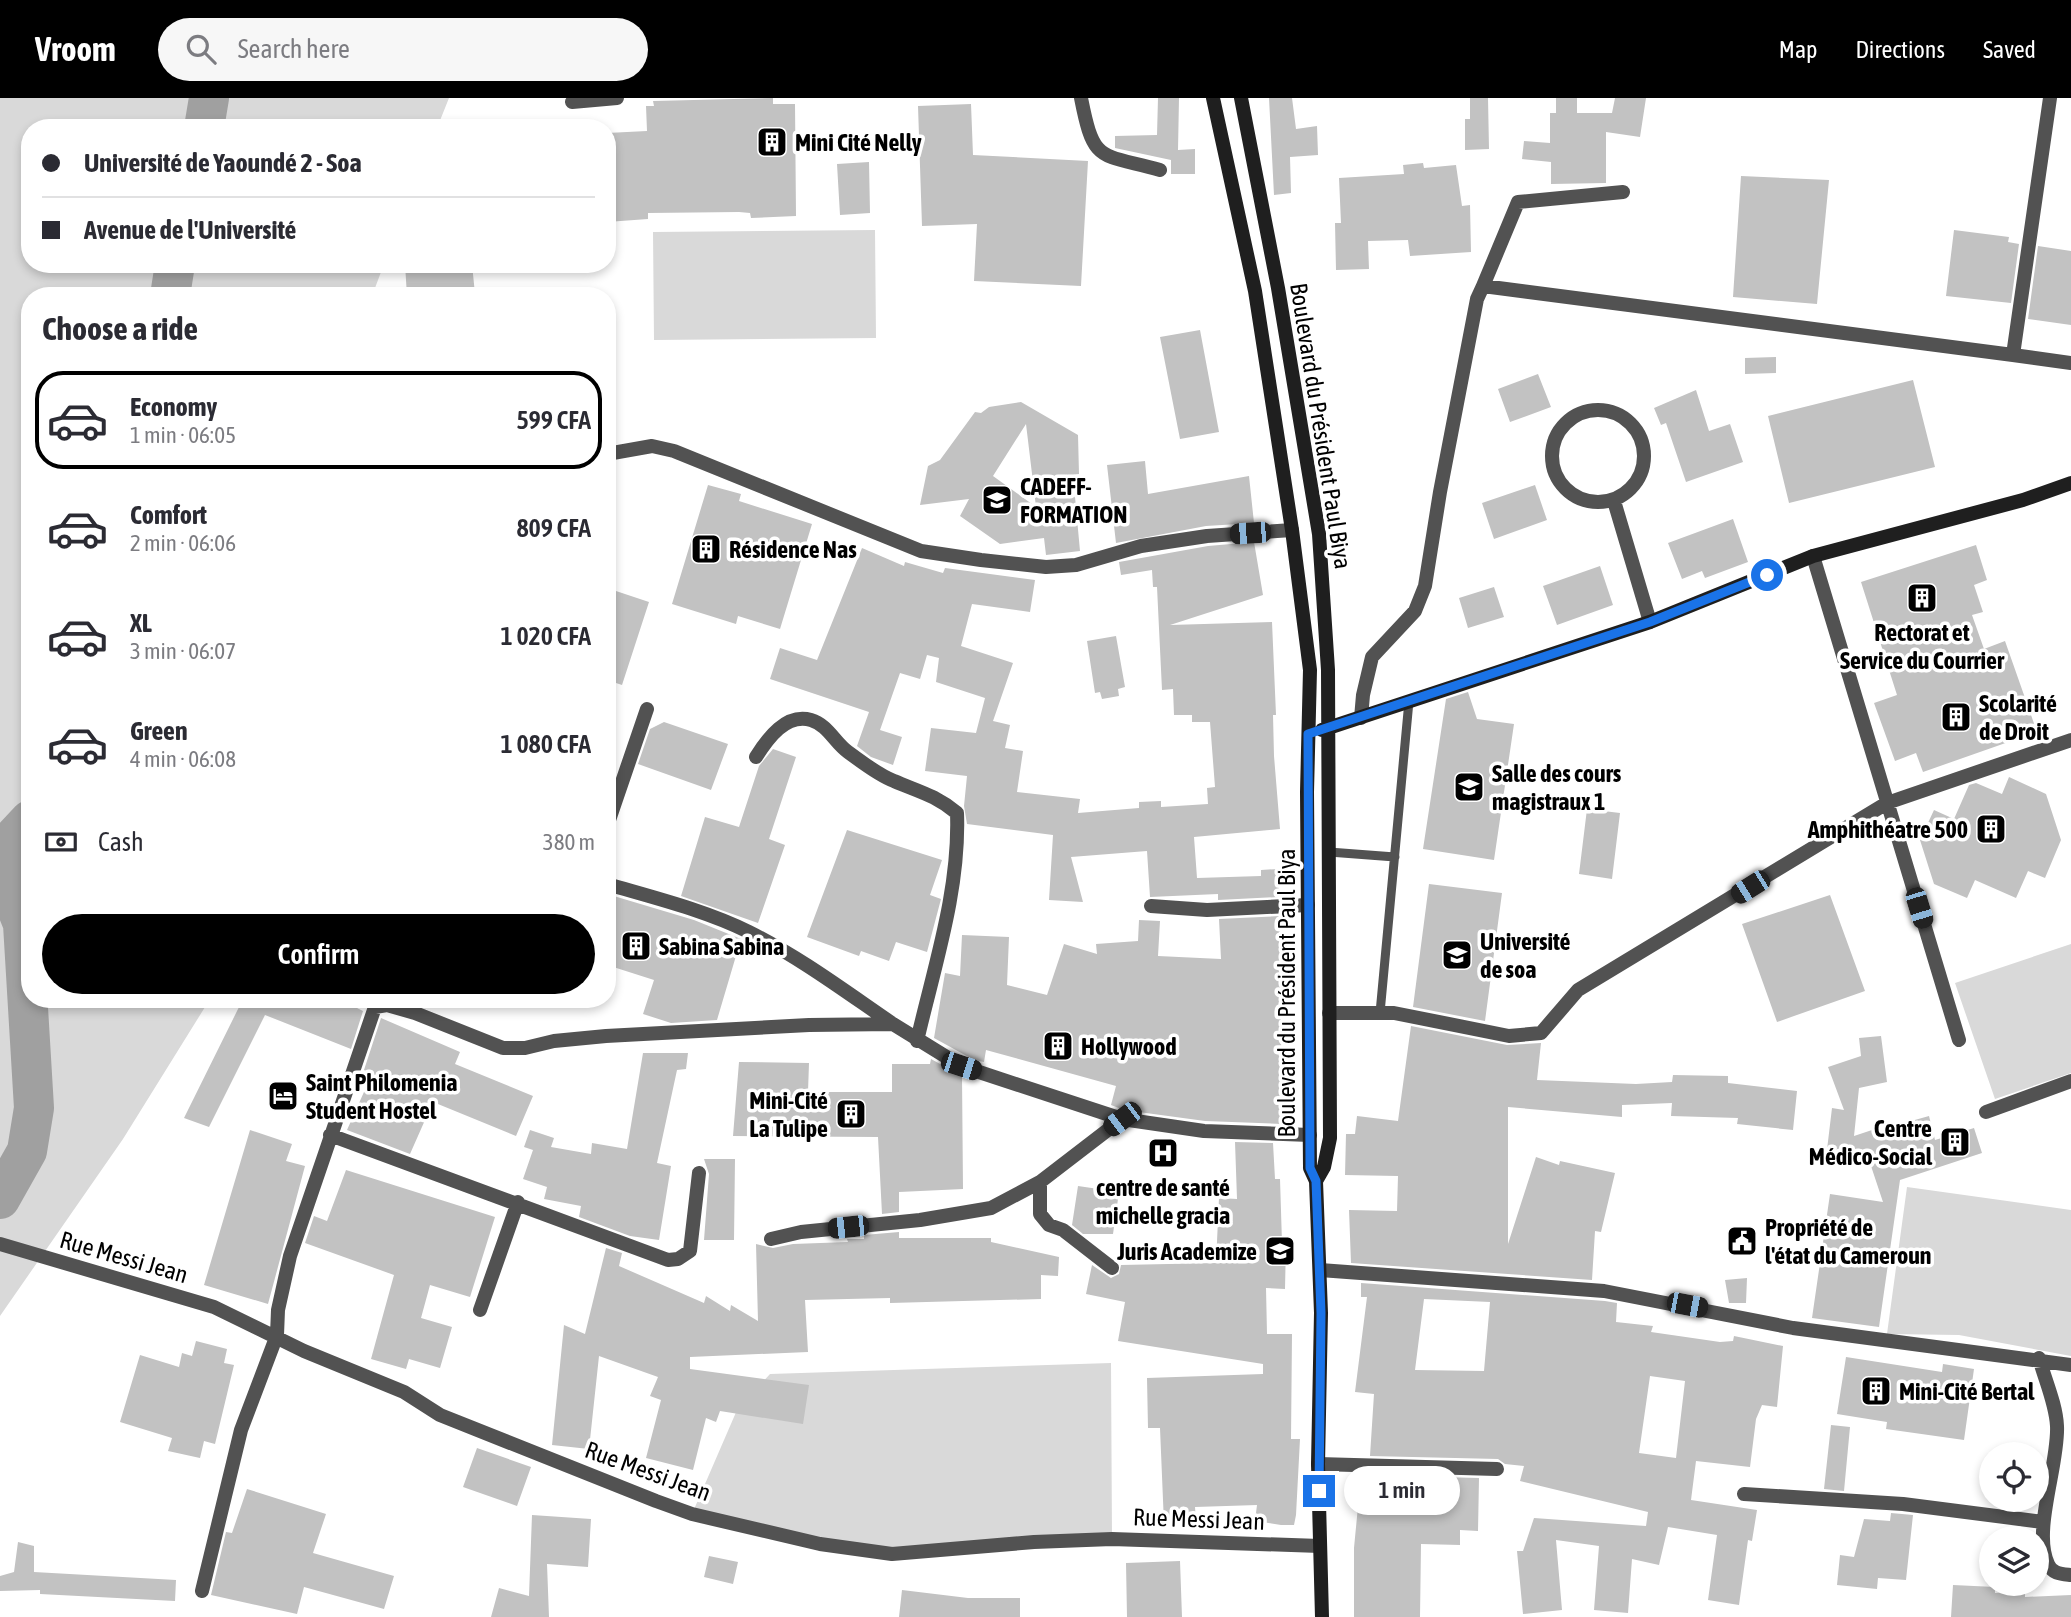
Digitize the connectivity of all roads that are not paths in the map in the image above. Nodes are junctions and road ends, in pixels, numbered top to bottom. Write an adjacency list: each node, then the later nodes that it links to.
1 (617, 98): 6 (street)
2 (1081, 98): 7 (street)
3 (1213, 98): 15 (main road, Boulevard du Président Paul Biya)
4 (1241, 98): 21 (main road, Boulevard du Président Paul Biya)
5 (2050, 98): 10 (street)
6 (572, 102)
7 (1160, 170)
8 (1623, 192): 9 (street)
9 (1483, 286): 10 (street); 20 (street)
10 (2013, 355): 11 (street)
11 (2071, 363)
12 (616, 452): 15 (street)
13 (2071, 483): 16 (main road)
14 (1614, 501): 14 (street); 17 (street)
15 (1292, 530): 22 (main road, Boulevard du Président Paul Biya)
16 (1814, 556): 17 (main road); 26 (street)
17 (1650, 622): 18 (main road)
18 (1409, 701): 20 (main road); 28 (lane)
19 (647, 709): 25 (street)
20 (1361, 718): 21 (main road)
21 (1328, 728): 22 (main road); 27 (main road, Boulevard du Président Paul Biya)
22 (1308, 734): 30 (main road, Boulevard du Président Paul Biya)
23 (2071, 740): 26 (street)
24 (756, 757): 38 (street)
25 (616, 800)
26 (1887, 803): 35 (street); 37 (street)
27 (1329, 852): 28 (lane); 34 (main road, Boulevard du Président Paul Biya)
28 (1395, 857): 35 (lane)
29 (616, 887): 36 (street)
30 (1308, 905): 31 (street); 43 (main road, Boulevard du Président Paul Biya)
31 (1151, 906)
32 (375, 1008): 42 (street)
33 (395, 1008): 36 (street)
34 (1329, 1013): 35 (street); 45 (main road, Boulevard du Président Paul Biya)
35 (1380, 1013)
36 (893, 1024): 38 (street)
37 (1959, 1040)
38 (917, 1041): 41 (street)
39 (2071, 1081): 40 (street)
40 (1986, 1112)
41 (1122, 1119): 43 (street); 46 (street)
42 (330, 1135): 47 (street); 53 (street)
43 (1310, 1135): 45 (main road, Boulevard du Président Paul Biya)
44 (699, 1172): 47 (street)
45 (1316, 1181): 51 (main road)
46 (1040, 1182): 48 (street); 50 (street)
47 (517, 1202): 52 (street)
48 (771, 1239)
49 (0, 1244): 53 (street, Rue Messi Jean)
50 (1112, 1269)
51 (1320, 1270): 54 (street); 56 (main road)
52 (480, 1310)
53 (277, 1335): 60 (street, Rue Messi Jean); 62 (street)
54 (2039, 1359): 55 (street); 59 (street)
55 (2071, 1365)
56 (1318, 1464): 57 (street); 60 (main road)
57 (1497, 1469)
58 (1744, 1494): 59 (street)
59 (2043, 1522): 61 (street)
60 (1320, 1546): 63 (main road)
61 (2071, 1575)
62 (202, 1591)
63 (1322, 1617)

